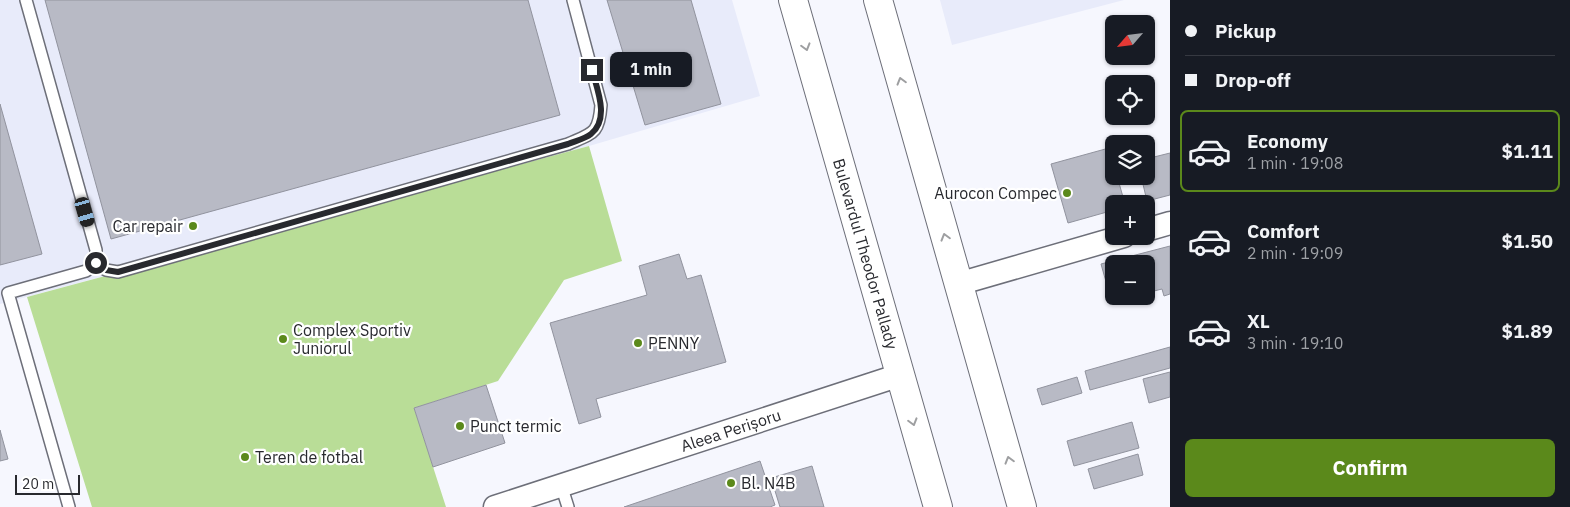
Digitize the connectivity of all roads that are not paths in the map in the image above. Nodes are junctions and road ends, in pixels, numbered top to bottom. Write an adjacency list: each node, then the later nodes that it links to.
1 (26, 0): 8 (lane)
2 (573, 0): 8 (lane)
3 (793, 0): 11 (main road, Bulevardul Theodor Pallady, one-way to 11)
4 (878, 0): 9 (main road, one-way to 4)
5 (1170, 223): 6 (street)
6 (1155, 227)
7 (1105, 242): 9 (street)
8 (96, 263): 10 (lane)
9 (958, 284): 17 (main road, one-way to 9)
10 (4, 294): 13 (lane)
11 (900, 375): 12 (street, Aleea Perișoru); 16 (main road, Bulevardul Theodor Pallady, one-way to 16)
12 (561, 485): 14 (street, Aleea Perișoru); 15 (lane)
13 (69, 507)
14 (495, 507)
15 (568, 507)
16 (938, 507)
17 (1022, 507)

